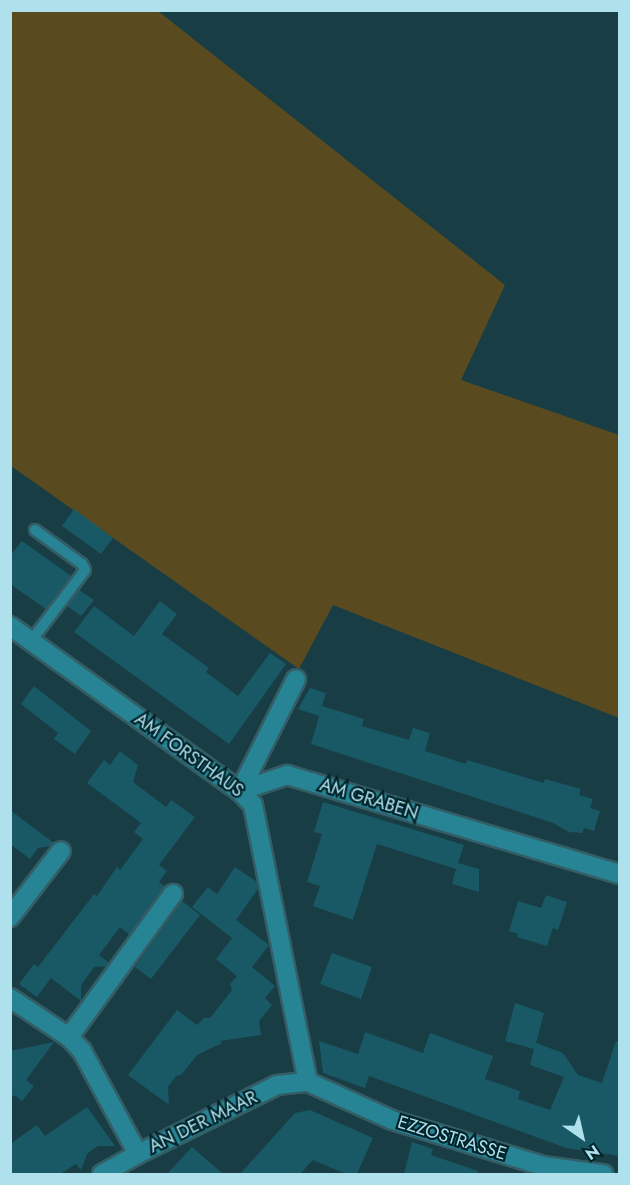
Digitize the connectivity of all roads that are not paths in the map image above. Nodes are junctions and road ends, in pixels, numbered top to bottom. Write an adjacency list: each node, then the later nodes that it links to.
1 (35, 530): 3 (lane)
2 (10, 626): 3 (street, AM FORSTHAUS)
3 (31, 641): 5 (street, AM FORSTHAUS)
4 (296, 679): 5 (street)
5 (240, 791): 7 (street, AM GRABEN); 12 (street, AM FORSTHAUS)
6 (61, 851): 9 (street)
7 (620, 874)
8 (173, 894): 11 (street)
9 (10, 917)
10 (10, 998): 11 (street)
11 (69, 1037): 13 (street)
12 (308, 1082): 13 (street, AN DER MAAR); 14 (street, EZZOSTRASSE)
13 (138, 1154): 15 (street, AN DER MAAR)
14 (543, 1170): 16 (street, EZZOSTRASSE)
15 (102, 1174)
16 (603, 1174)

